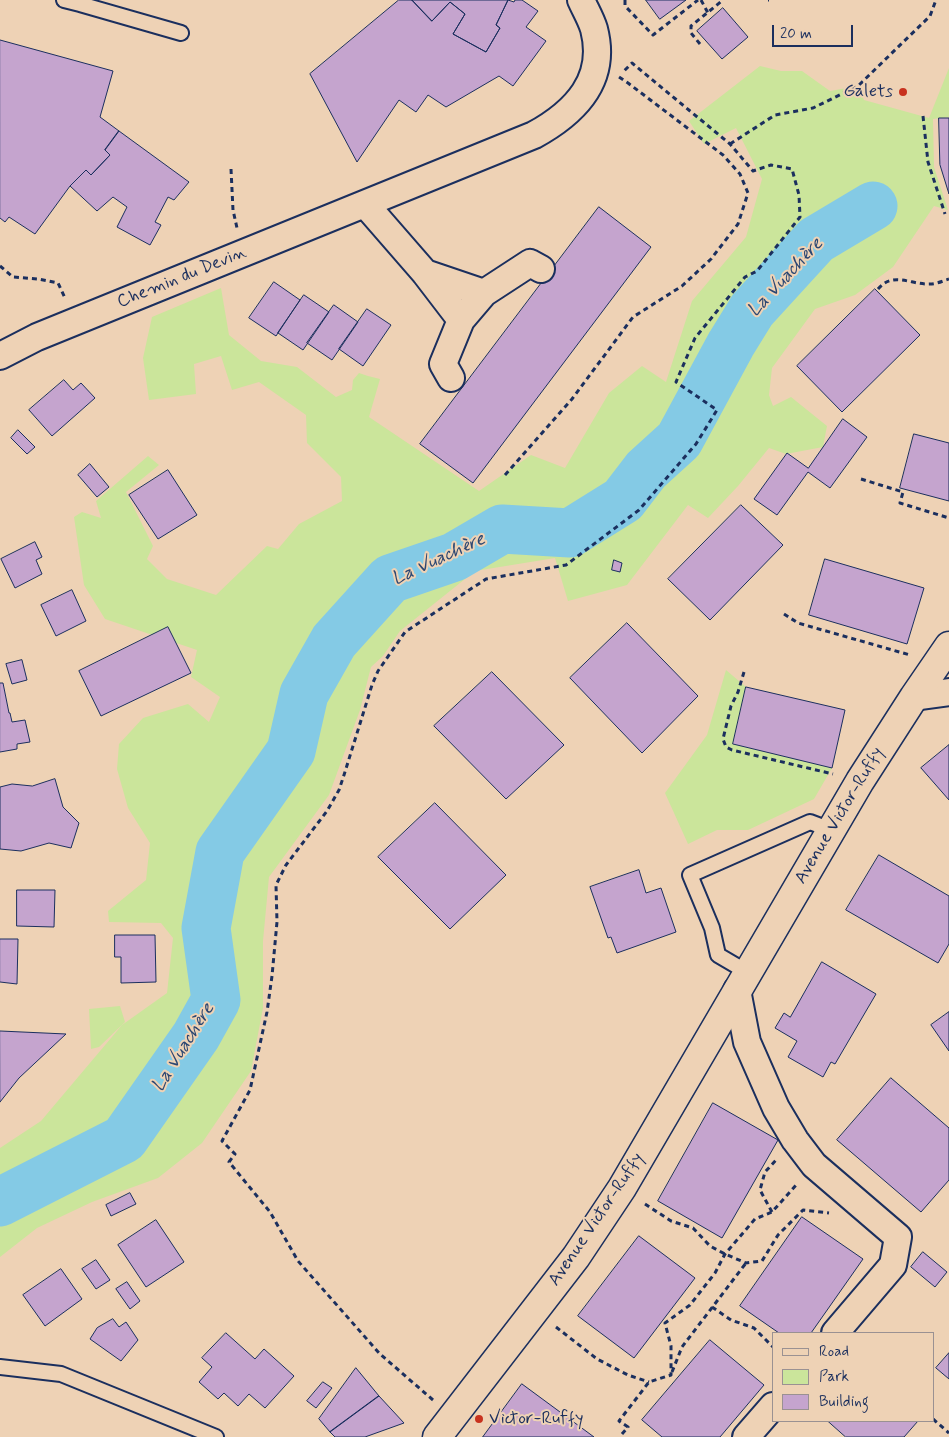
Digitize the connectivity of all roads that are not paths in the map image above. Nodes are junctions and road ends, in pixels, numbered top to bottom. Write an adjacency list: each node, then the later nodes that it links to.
1 (64, 0): 3 (lane)
2 (581, 0): 4 (street, Chemin du Devin)
3 (181, 33)
4 (365, 204): 6 (street); 9 (street, Chemin du Devin)
5 (541, 269): 7 (street)
6 (425, 273): 7 (street); 8 (street)
7 (484, 293): 8 (street)
8 (460, 320): 10 (street)
9 (0, 356)
10 (451, 378)
11 (949, 646): 13 (street, Avenue Victor-Ruffy)
12 (949, 692): 13 (street)
13 (914, 697): 14 (street, Avenue Victor-Ruffy)
14 (831, 830): 15 (street, Avenue Victor-Ruffy); 15 (lane)
15 (742, 981): 16 (street); 19 (street, Avenue Victor-Ruffy)
16 (836, 1332)
17 (0, 1367): 20 (lane)
18 (772, 1407): 21 (street)
19 (444, 1427)
20 (216, 1437)
21 (746, 1437)

